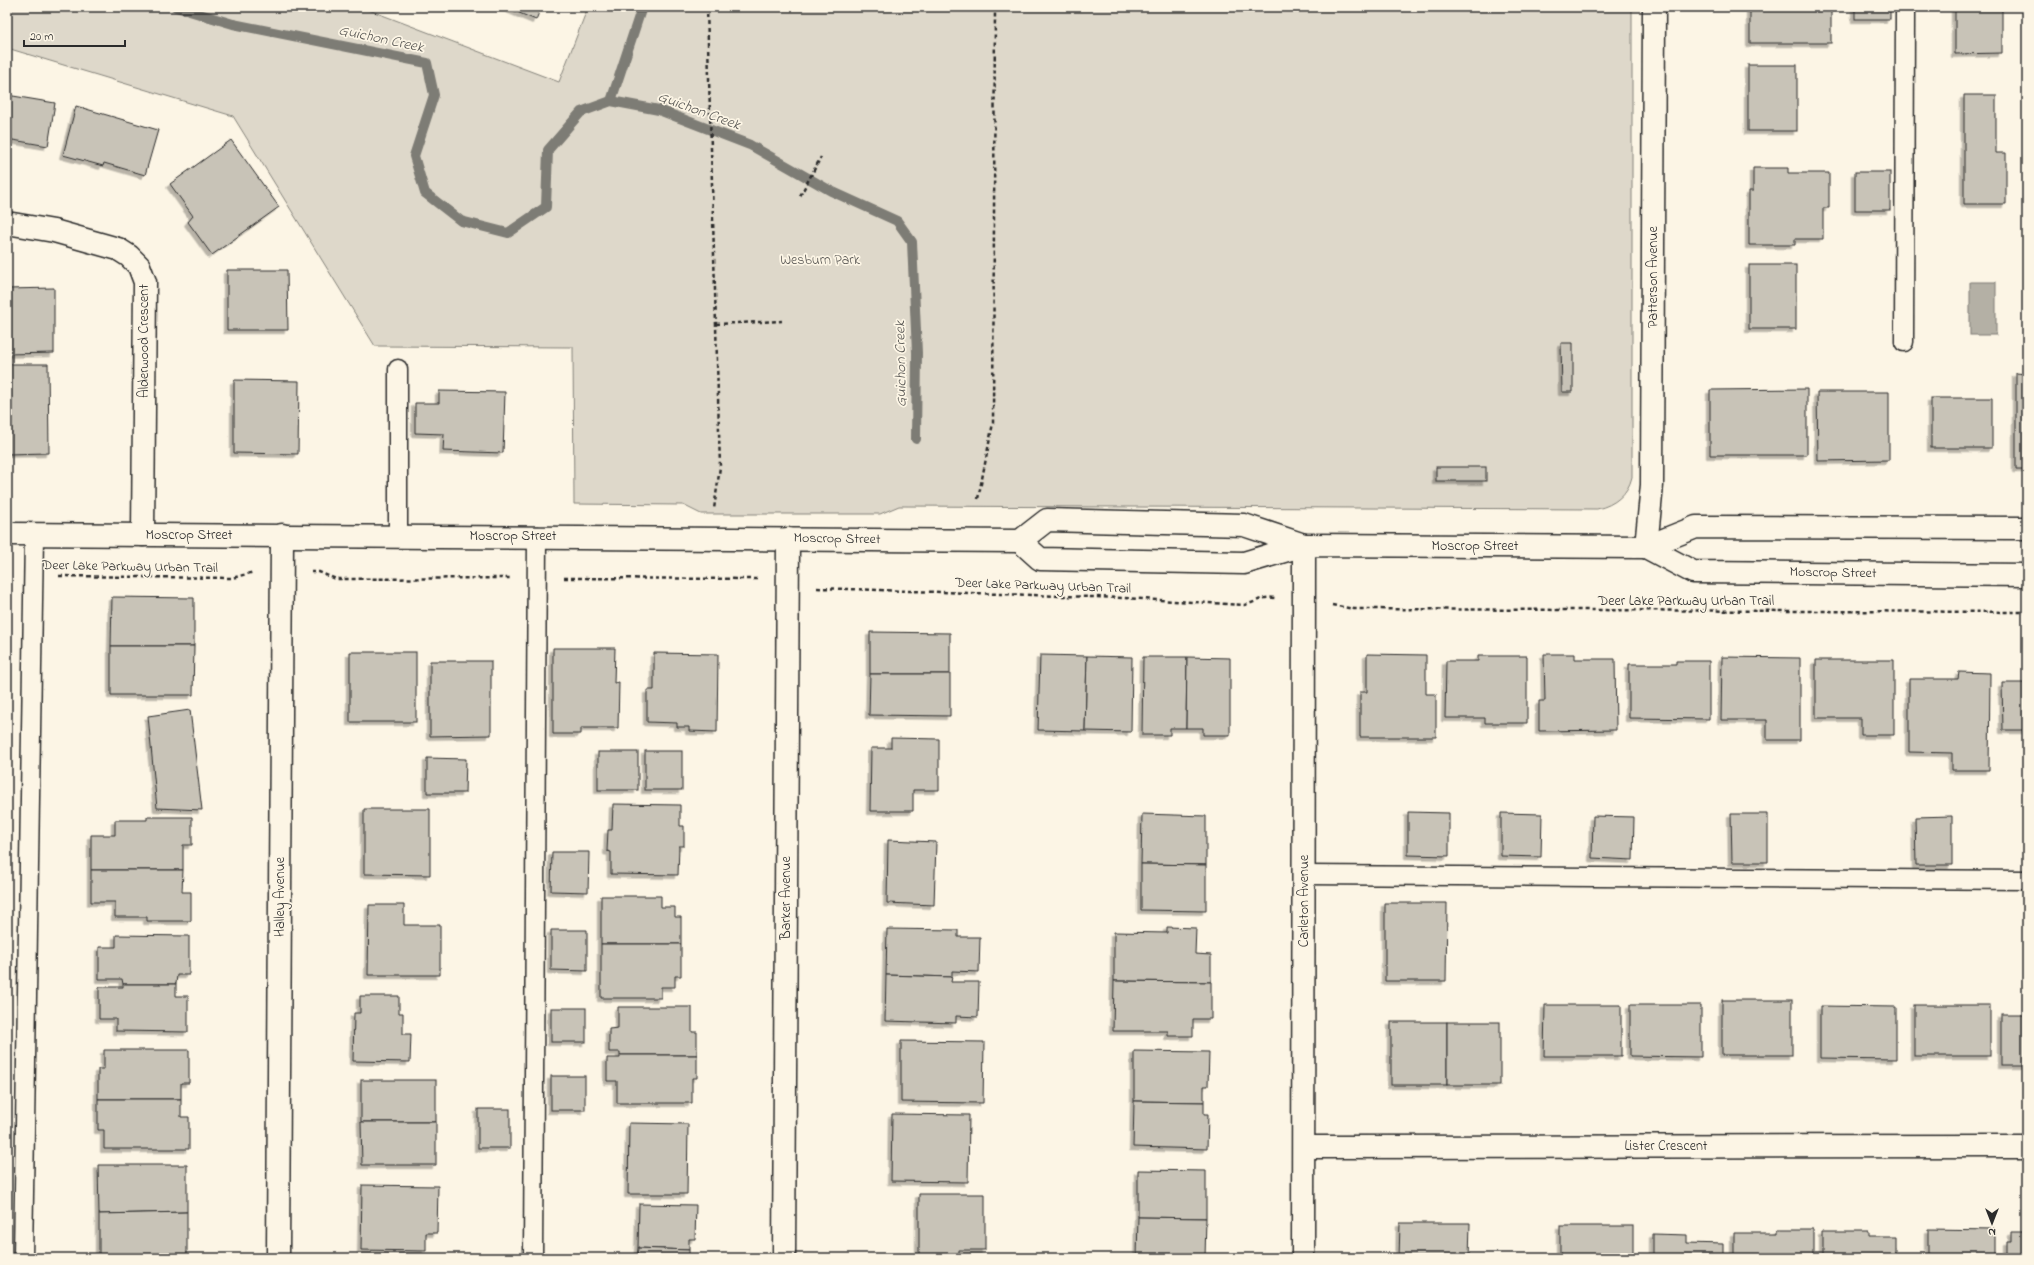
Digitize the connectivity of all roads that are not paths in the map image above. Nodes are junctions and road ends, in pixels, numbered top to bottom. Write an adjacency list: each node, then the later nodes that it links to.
1 (1654, 7): 16 (street, Patterson Avenue)
2 (1904, 7): 4 (lane)
3 (7, 223): 9 (street, Alderwood Crescent)
4 (1904, 342)
5 (398, 369): 11 (lane)
6 (2027, 528): 16 (street, Moscrop Street)
7 (7, 534): 8 (street, Moscrop Street)
8 (34, 535): 9 (street, Moscrop Street); 22 (lane)
9 (143, 535): 10 (street, Moscrop Street)
10 (282, 535): 11 (street, Moscrop Street); 23 (street, Halley Avenue)
11 (398, 536): 12 (street, Moscrop Street)
12 (537, 536): 13 (street, Moscrop Street); 24 (lane)
13 (788, 539): 14 (street, Moscrop Street); 25 (street, Barker Avenue)
14 (1020, 541): 15 (street, Moscrop Street); 15 (street, Moscrop Street)
15 (1304, 545): 16 (street, Moscrop Street); 18 (street, Carleton Avenue)
16 (1646, 547): 17 (street, Moscrop Street)
17 (2027, 575)
18 (1304, 875): 19 (lane); 20 (street, Carleton Avenue)
19 (2027, 880)
20 (1304, 1146): 21 (street, Lister Crescent); 26 (street, Carleton Avenue)
21 (2027, 1146)
22 (23, 1258)
23 (278, 1258)
24 (532, 1258)
25 (784, 1258)
26 (1303, 1258)

